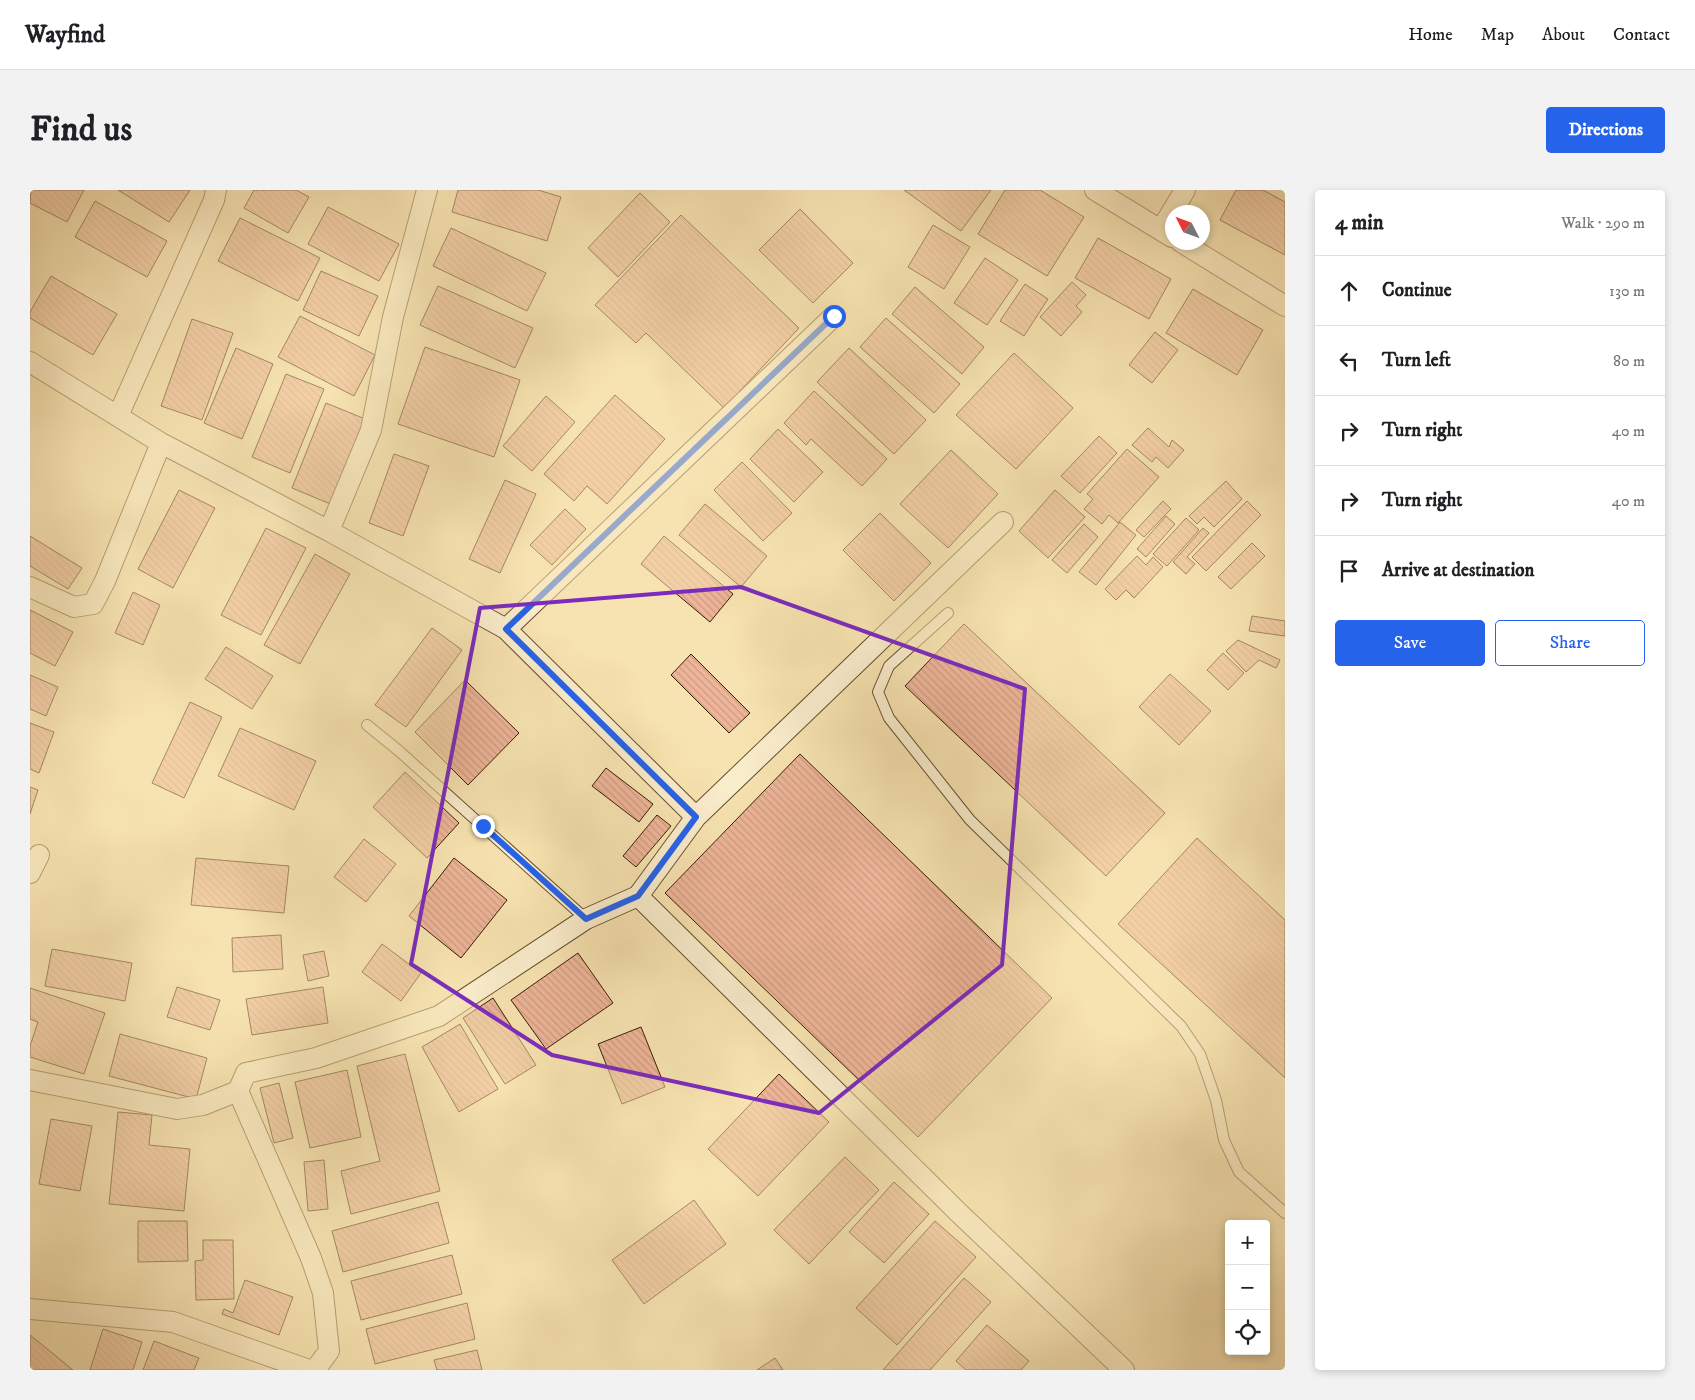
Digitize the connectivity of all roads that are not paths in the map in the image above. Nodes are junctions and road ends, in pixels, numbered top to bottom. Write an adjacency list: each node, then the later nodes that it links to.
1 (216, 190): 11 (street)
2 (427, 190): 14 (street)
3 (1095, 190): 6 (street)
4 (1185, 190): 5 (street)
5 (1179, 205)
6 (1165, 233)
7 (1194, 250): 8 (street)
8 (1285, 306)
9 (834, 316): 17 (street)
10 (30, 362): 11 (street)
11 (118, 416): 12 (street)
12 (161, 442): 14 (street); 15 (street)
13 (1003, 522): 19 (street)
14 (329, 531): 17 (street)
15 (30, 587)
16 (948, 613): 26 (lane)
17 (506, 629): 19 (street)
18 (367, 725): 23 (lane)
19 (696, 817): 22 (street)
20 (39, 855): 21 (street)
21 (30, 873)
22 (638, 896): 23 (street); 30 (street)
23 (586, 919): 25 (street)
24 (30, 1080): 25 (street)
25 (238, 1091): 29 (street)
26 (1285, 1213)
27 (30, 1309): 28 (street)
28 (309, 1370)
29 (315, 1370)
30 (1124, 1370)

